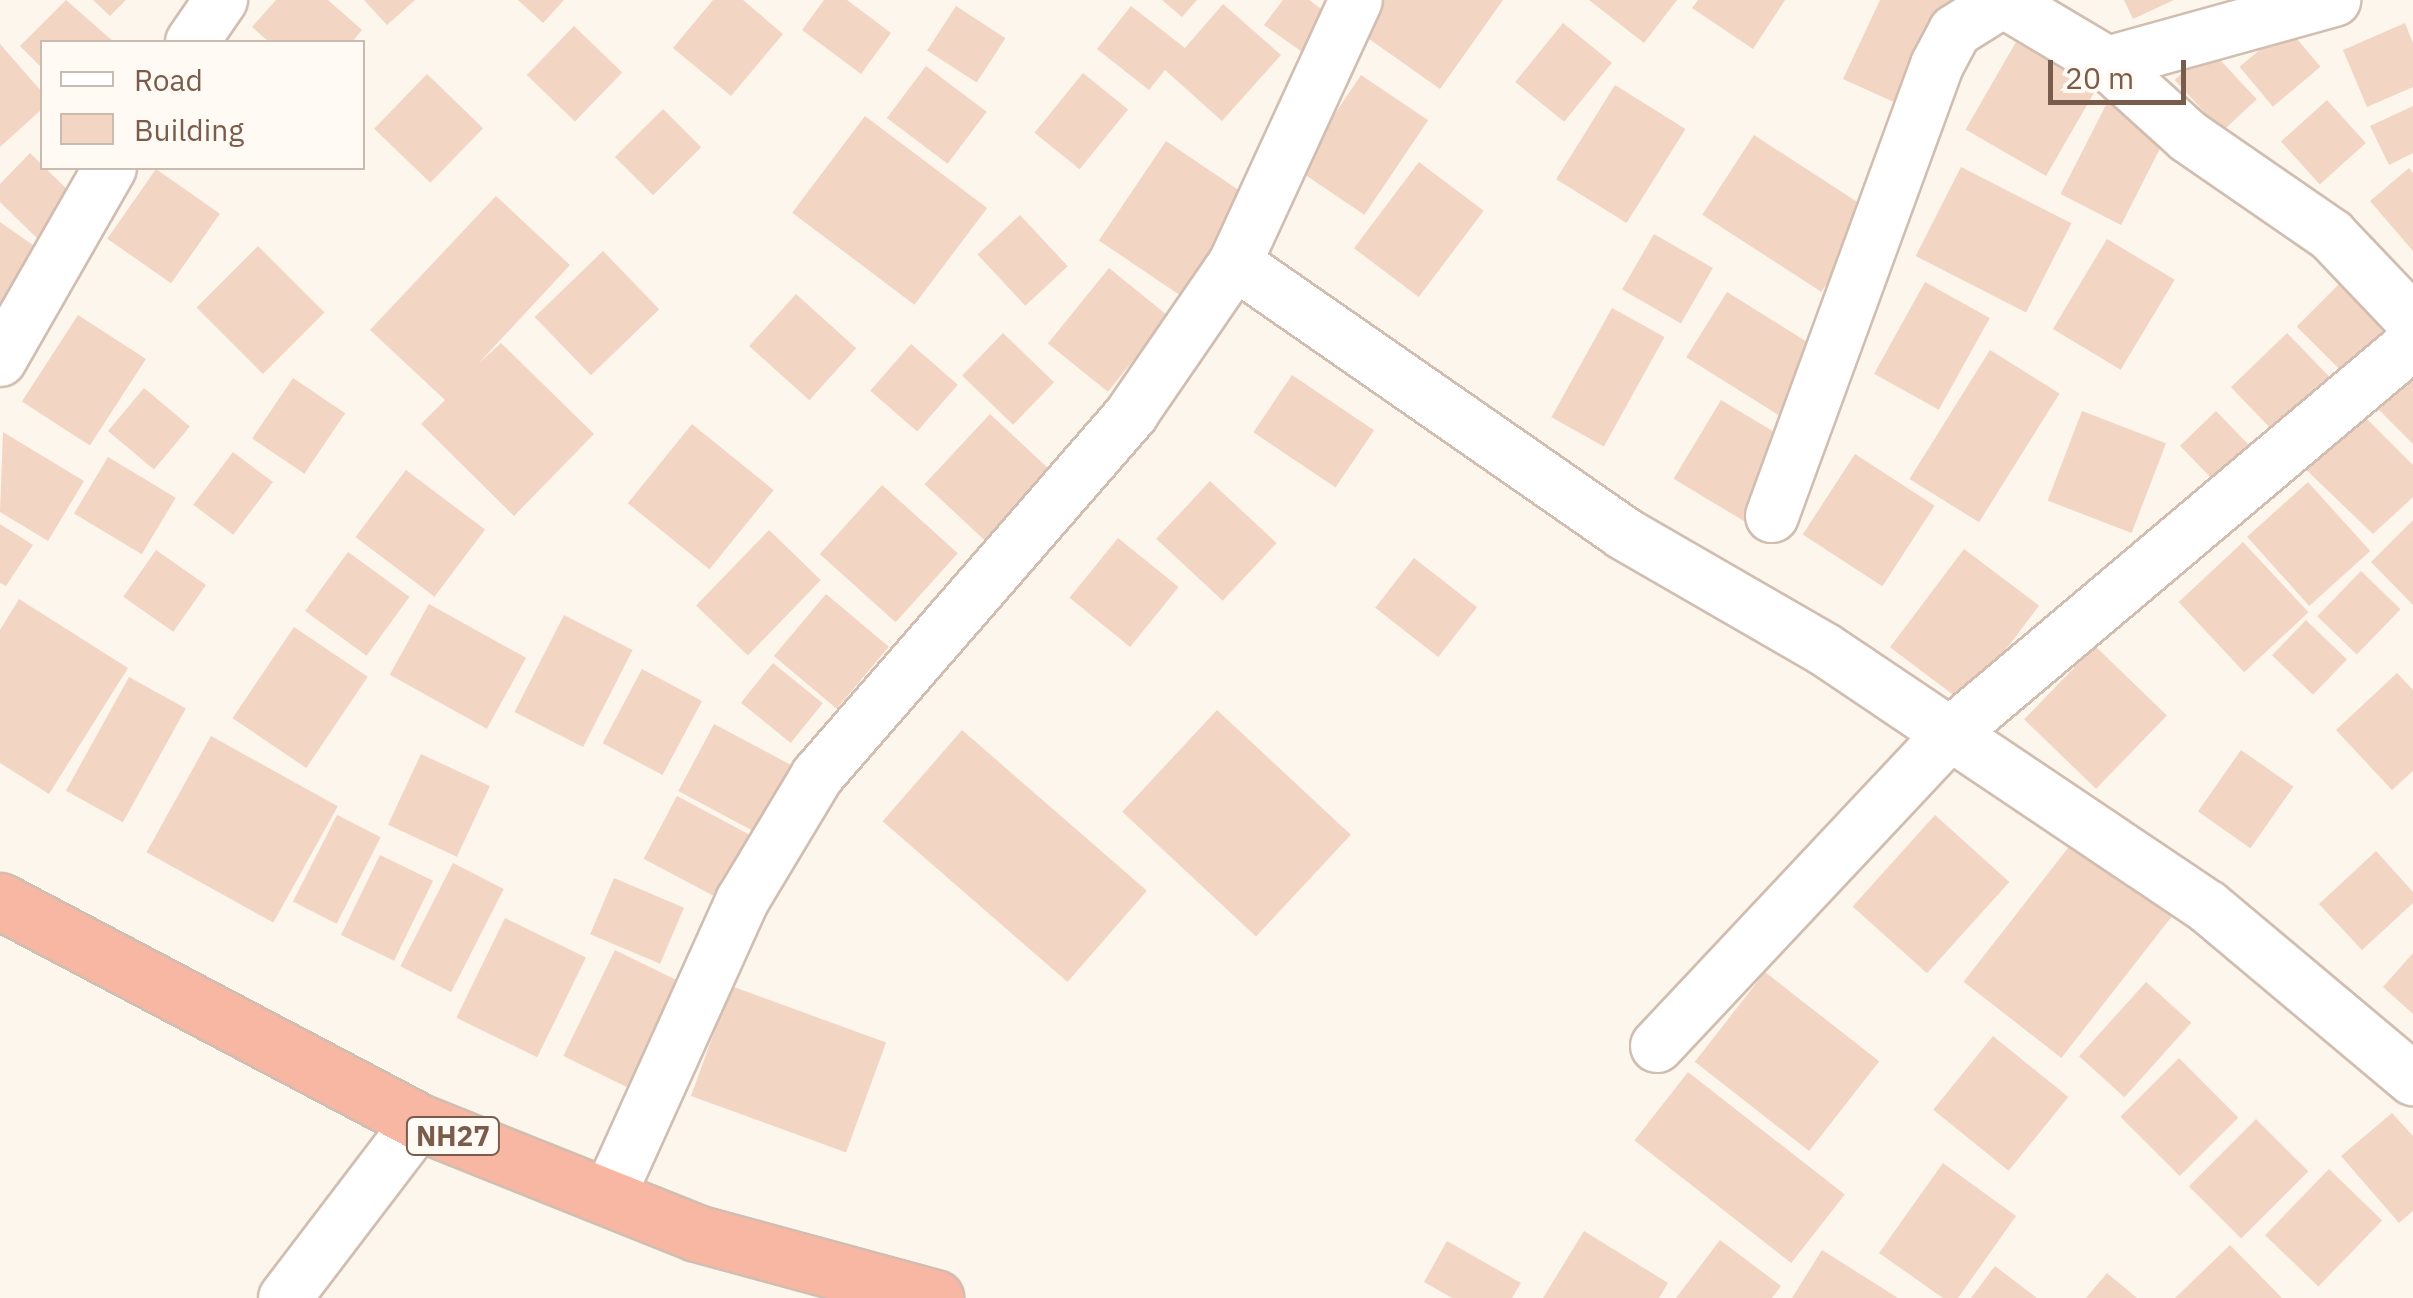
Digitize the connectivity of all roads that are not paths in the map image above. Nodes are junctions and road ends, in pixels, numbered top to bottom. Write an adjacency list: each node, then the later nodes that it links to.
1 (221, 0): 5 (street)
2 (2334, 0): 6 (street)
3 (2003, 1): 6 (street); 12 (street)
4 (1339, 7): 8 (street)
5 (193, 40)
6 (2107, 63): 9 (street)
7 (109, 170): 11 (street)
8 (1234, 263): 13 (street); 18 (street)
9 (2413, 321)
10 (2413, 343): 13 (street)
11 (0, 360)
12 (1772, 516)
13 (1950, 734): 15 (street); 16 (street)
14 (0, 901): 17 (highway, NH27)
15 (1656, 1046)
16 (2413, 1079)
17 (419, 1122): 18 (highway, NH27); 19 (street)
18 (608, 1198): 20 (highway, NH27)
19 (285, 1298)
20 (935, 1298)

